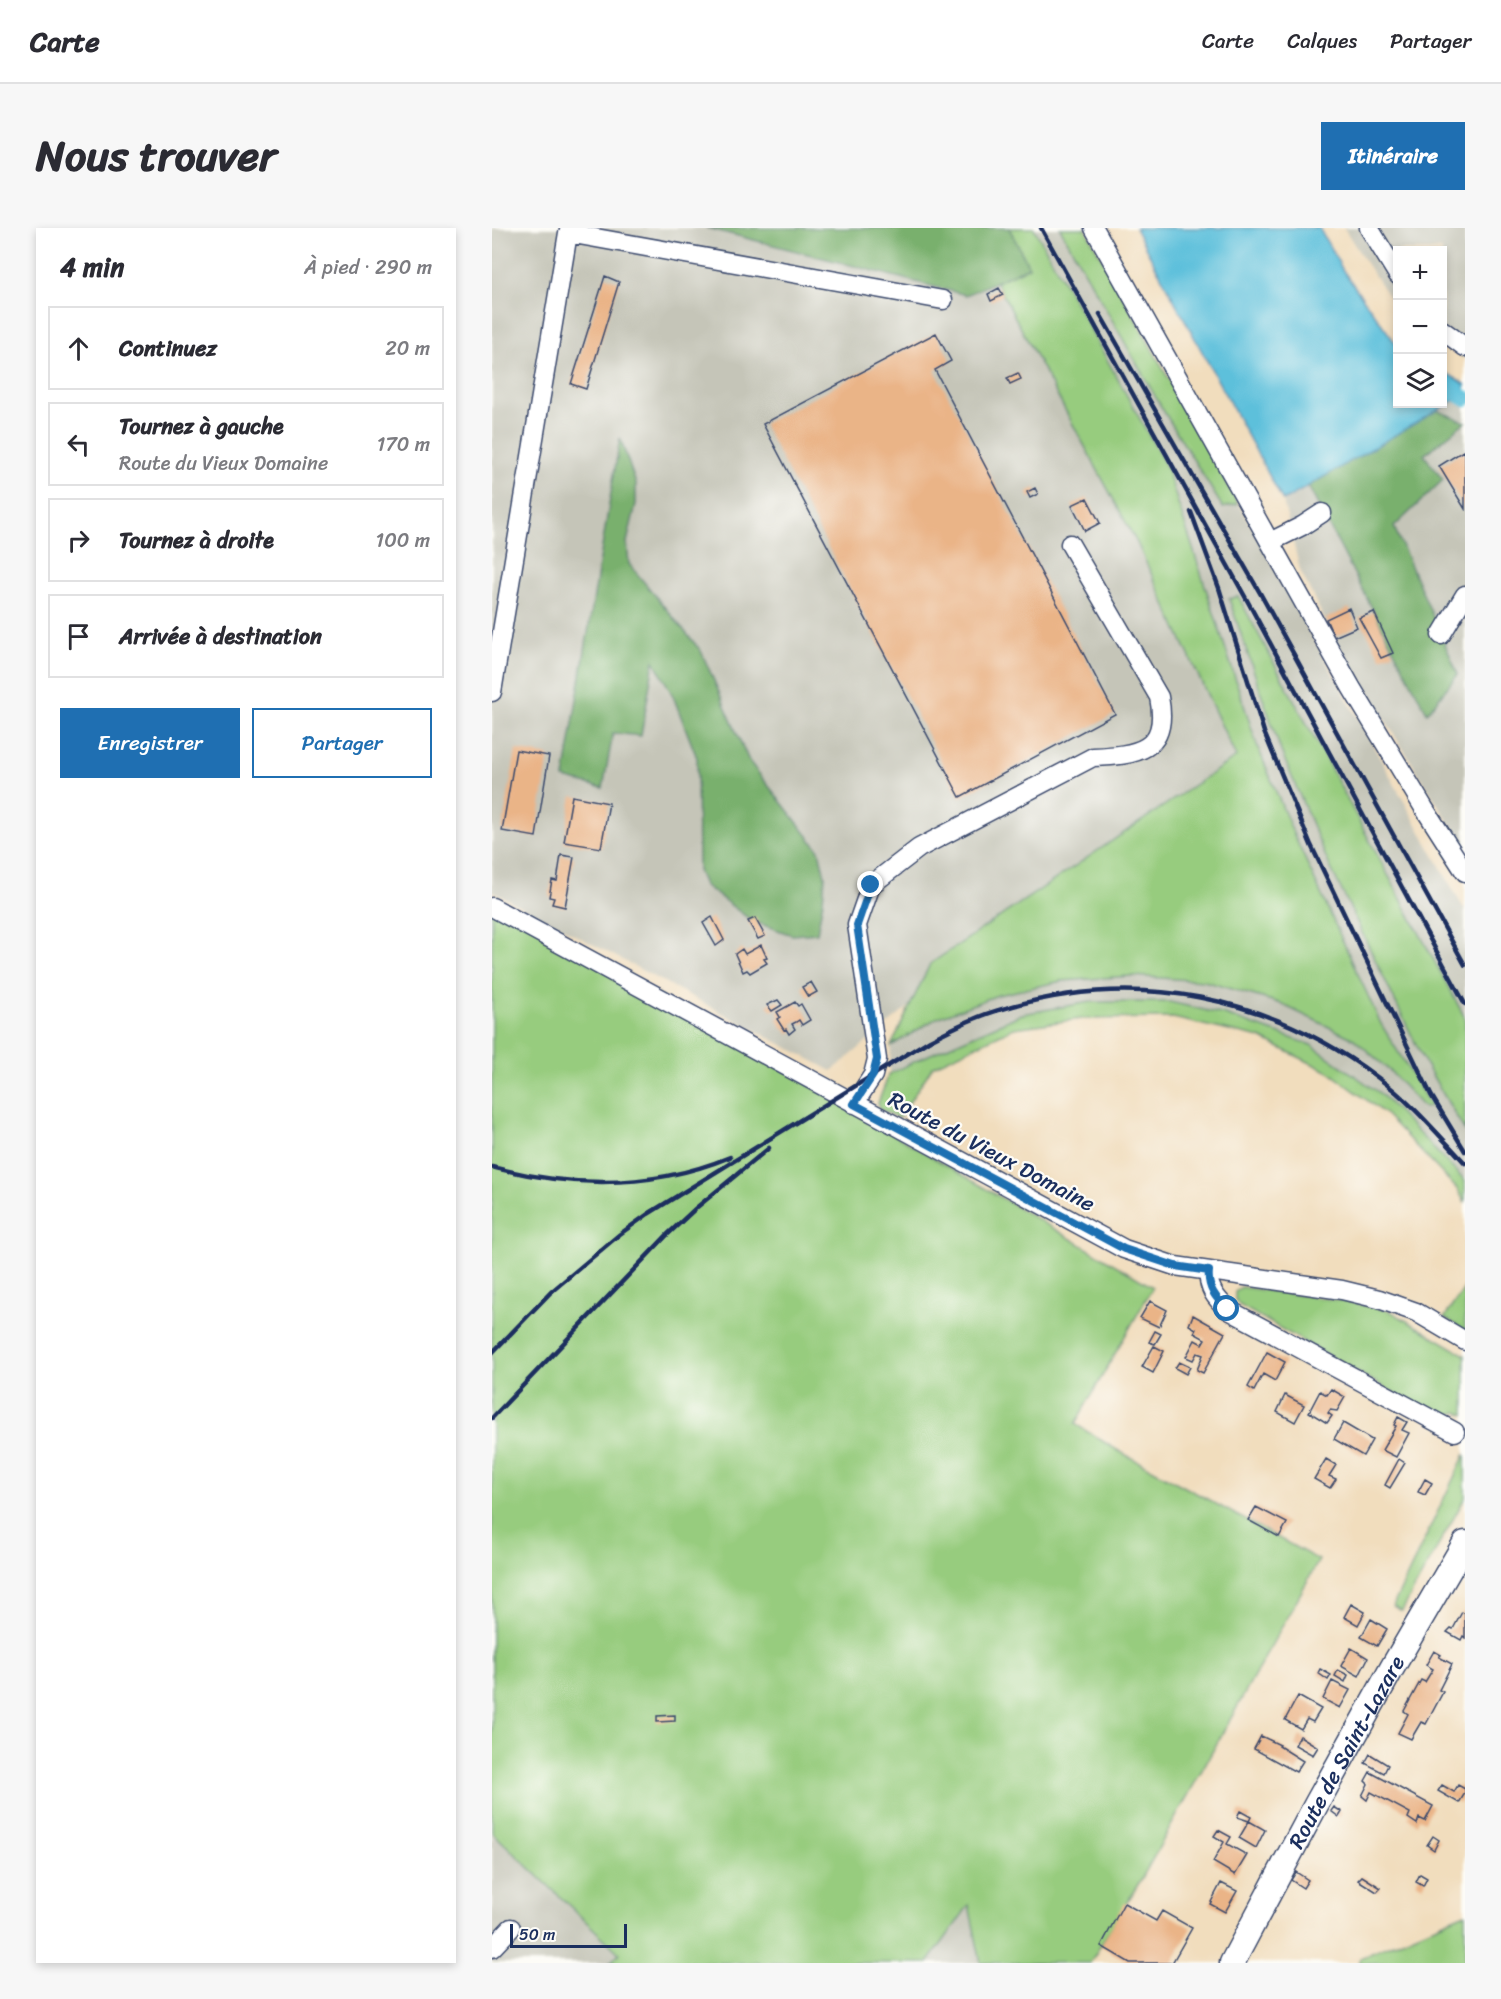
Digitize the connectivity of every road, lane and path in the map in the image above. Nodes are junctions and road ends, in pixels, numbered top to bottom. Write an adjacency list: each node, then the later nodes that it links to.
1 (1094, 228): 8 (street)
2 (1369, 228): 3 (street)
3 (1393, 267)
4 (943, 300): 12 (street)
5 (1447, 333): 6 (street)
6 (1465, 347)
7 (1322, 513): 8 (street)
8 (1270, 542): 13 (street)
9 (1070, 544): 15 (street)
10 (1465, 595): 11 (street)
11 (1441, 635)
12 (492, 692)
13 (1465, 872)
14 (492, 908): 15 (street, Route du Vieux Domaine)
15 (854, 1104): 16 (street, Route du Vieux Domaine)
16 (1209, 1271): 17 (street, Route du Vieux Domaine); 18 (street)
17 (1465, 1341)
18 (1455, 1432)
19 (1465, 1543): 22 (main road, Route de Saint-Lazare)
20 (511, 1928): 21 (street)
21 (492, 1948)
22 (1232, 1963)

